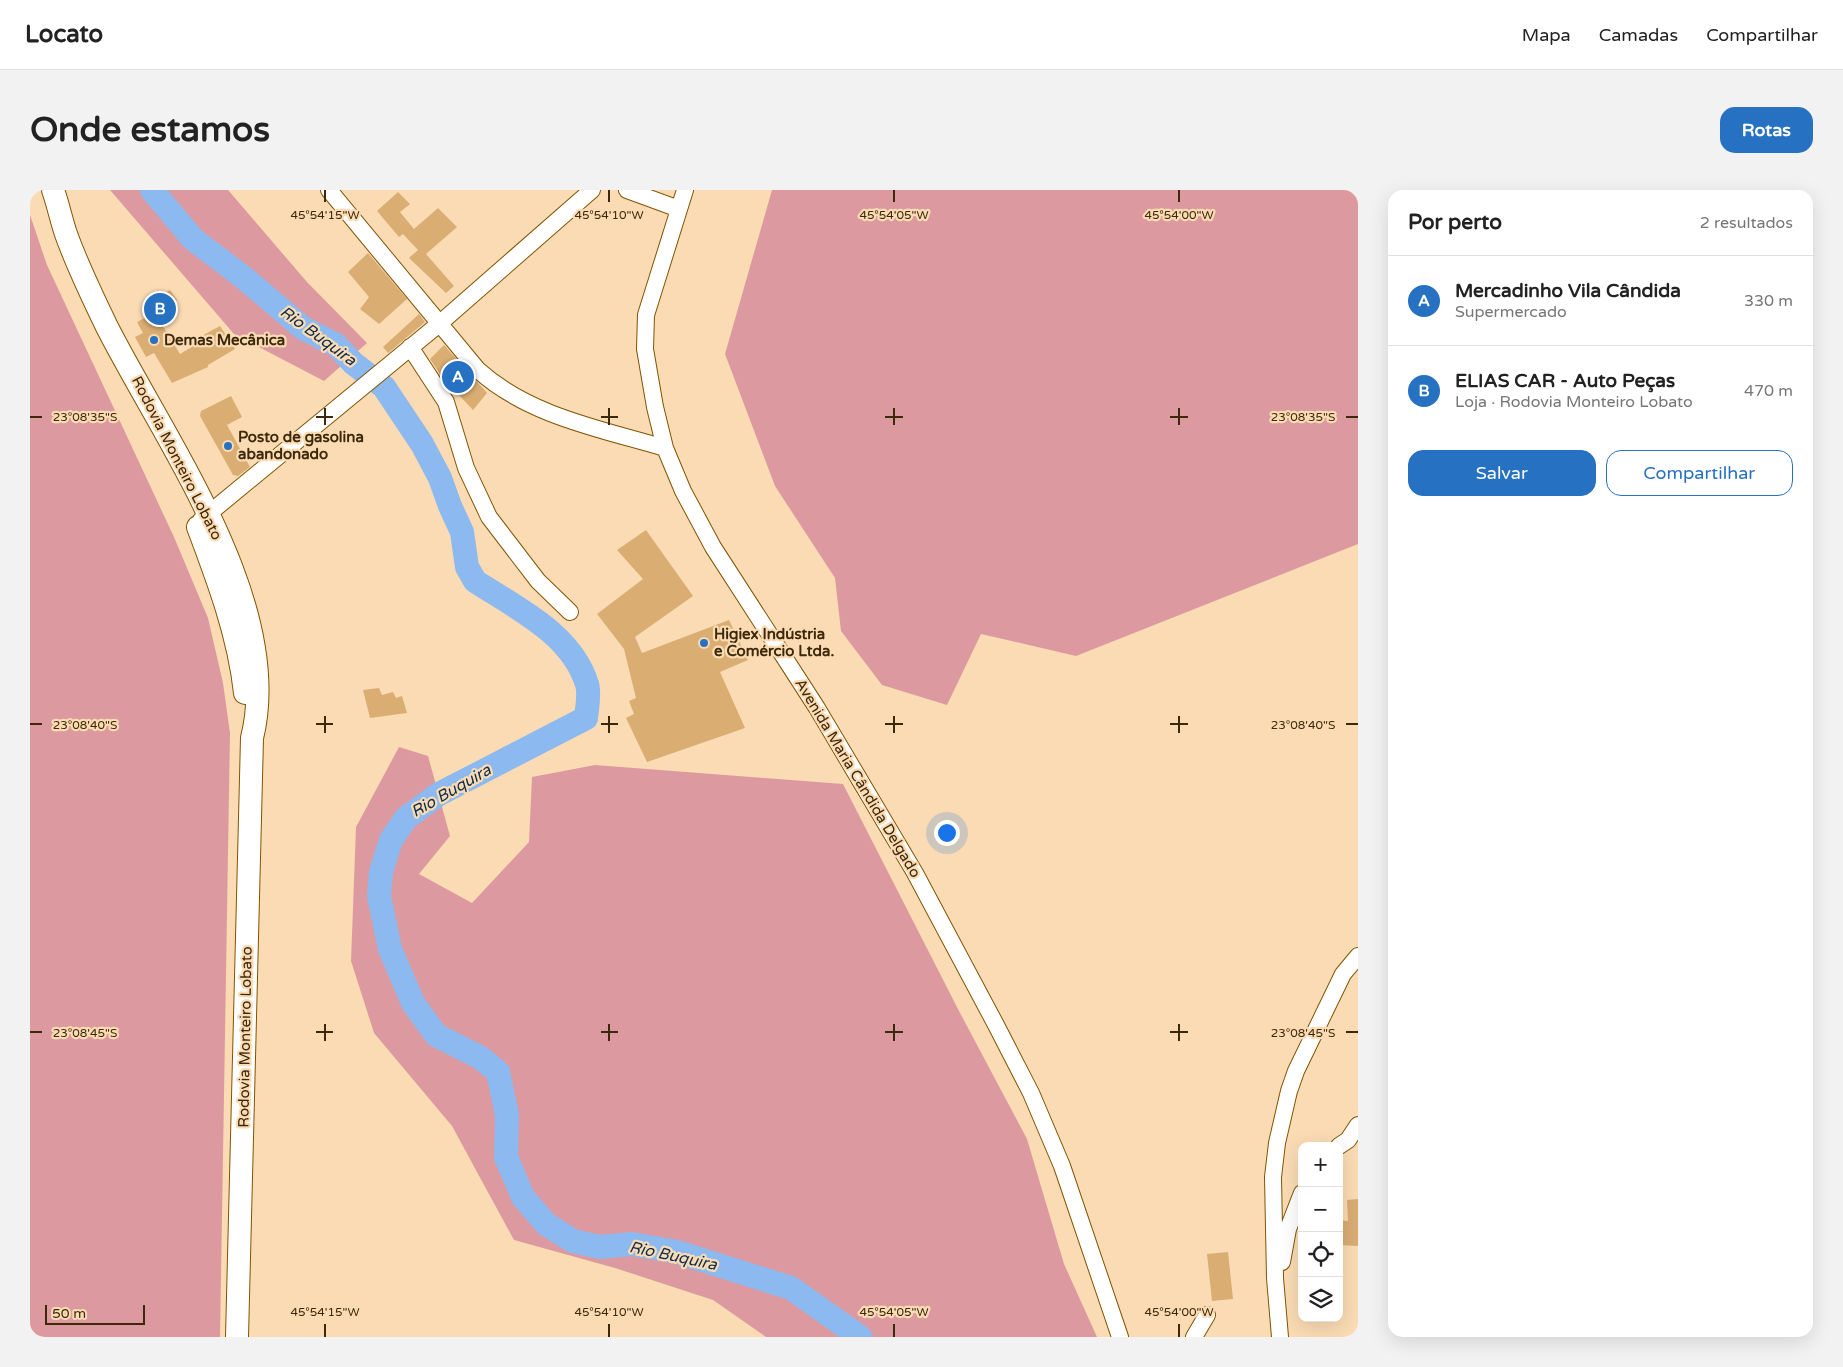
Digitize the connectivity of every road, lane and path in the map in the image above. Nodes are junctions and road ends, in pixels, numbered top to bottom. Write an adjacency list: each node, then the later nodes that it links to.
1 (38, 190): 11 (main road, Rodovia Monteiro Lobato)
2 (329, 190): 8 (street)
3 (592, 190): 8 (street)
4 (627, 190): 7 (street)
5 (685, 190): 7 (street, Avenida Maria Cândida Delgado)
6 (56, 199): 11 (main road, Rodovia Monteiro Lobato)
7 (679, 209): 10 (street, Avenida Maria Cândida Delgado)
8 (439, 324): 9 (street); 10 (street)
9 (410, 347): 11 (street); 12 (street)
10 (665, 448): 20 (street, Avenida Maria Cândida Delgado)
11 (202, 519): 19 (main road, Rodovia Monteiro Lobato)
12 (570, 612)
13 (1358, 956): 17 (street)
14 (1358, 1125): 15 (street)
15 (1343, 1143)
16 (1298, 1203): 17 (street)
17 (1275, 1278): 22 (street)
18 (1207, 1315): 21 (street)
19 (237, 1337)
20 (1120, 1337)
21 (1194, 1337)
22 (1280, 1337)

